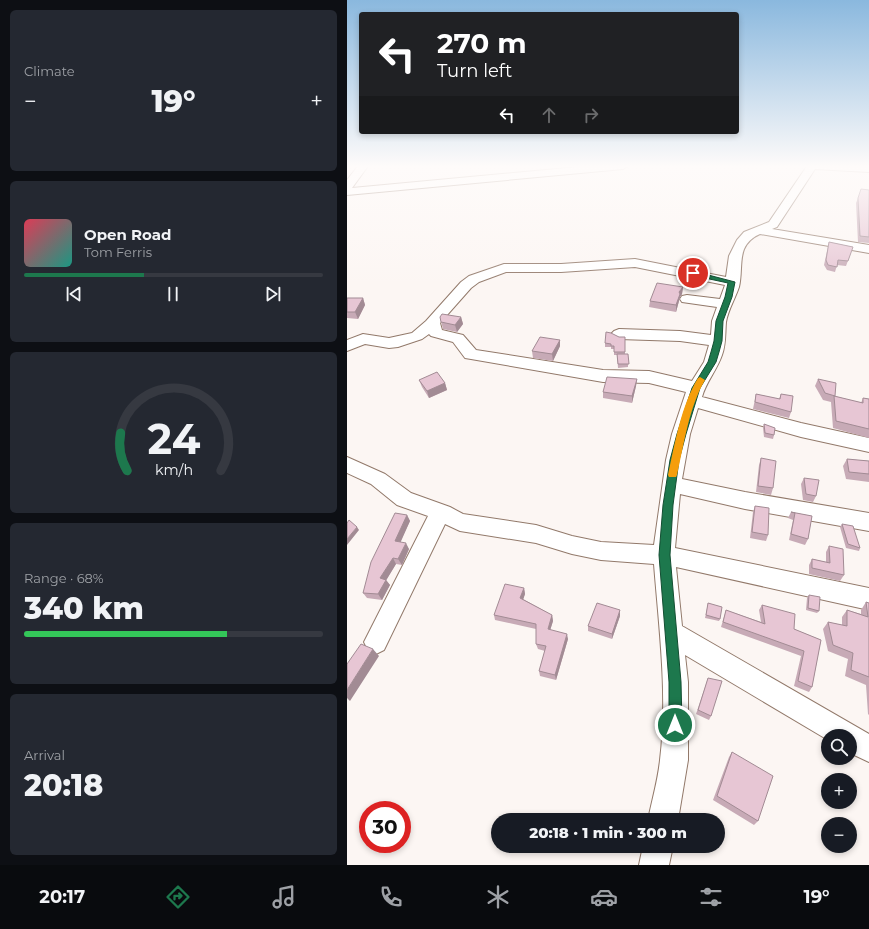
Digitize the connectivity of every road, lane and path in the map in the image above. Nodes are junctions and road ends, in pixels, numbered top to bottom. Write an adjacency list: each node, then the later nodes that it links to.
1 (784, 206): 2 (street)
2 (758, 230): 3 (street); 4 (street)
3 (869, 249)
4 (732, 282): 6 (street); 7 (street)
5 (687, 299): 6 (street)
6 (725, 304): 9 (street)
7 (432, 323): 10 (street); 11 (street)
8 (619, 334): 9 (street)
9 (718, 341): 11 (street)
10 (347, 346)
11 (694, 394): 12 (street); 14 (street)
12 (869, 445)
13 (347, 464): 15 (street)
14 (671, 484): 16 (street); 17 (street)
15 (440, 512): 17 (street); 20 (street)
16 (869, 522)
17 (664, 555): 18 (street); 19 (street)
18 (869, 599)
19 (671, 633): 21 (street); 24 (street)
20 (376, 642)
21 (835, 729)
22 (857, 742): 23 (street)
23 (869, 749)
24 (664, 813)
25 (657, 853): 26 (street)
26 (654, 865)

